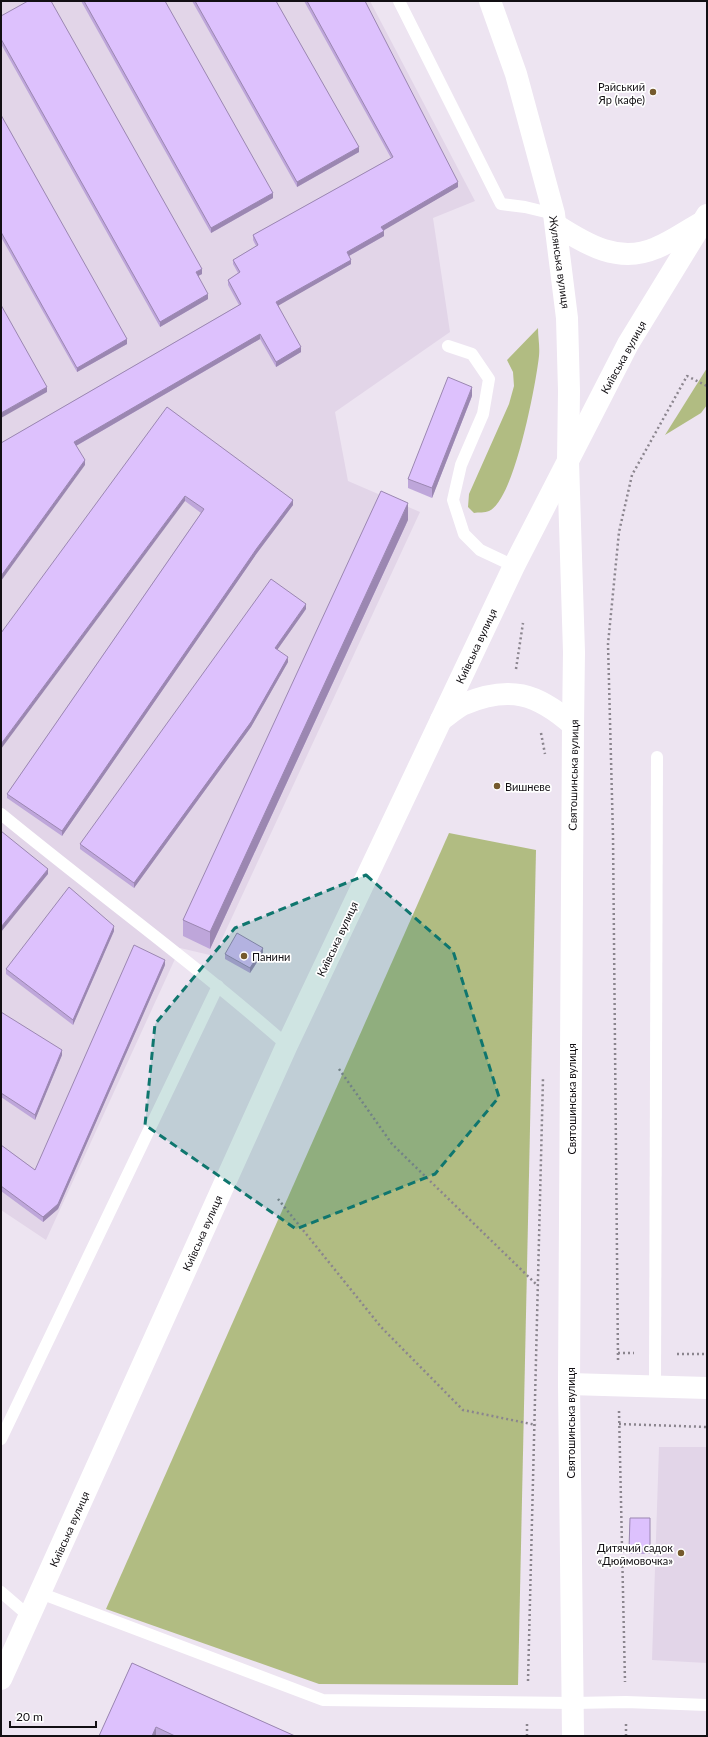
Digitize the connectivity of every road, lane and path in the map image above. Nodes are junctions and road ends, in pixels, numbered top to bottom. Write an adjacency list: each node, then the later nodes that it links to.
1 (399, 1): 4 (lane)
2 (490, 1): 4 (main road, Жулянська вулиця)
3 (704, 219): 4 (main road); 7 (main road, Київська вулиця)
4 (555, 220): 7 (main road, Жулянська вулиця)
5 (448, 346): 8 (lane)
6 (707, 386): 24 (path)
7 (568, 461): 8 (main road, Київська вулиця); 12 (main road, Святошинська вулиця)
8 (514, 566): 11 (main road, Київська вулиця)
9 (523, 623): 10 (path)
10 (515, 676)
11 (440, 721): 12 (main road); 18 (main road, Київська вулиця)
12 (573, 725): 23 (main road, Святошинська вулиця)
13 (540, 732): 15 (path)
14 (657, 757): 25 (lane)
15 (547, 761)
16 (1, 814): 17 (lane)
17 (218, 986): 18 (lane); 30 (lane)
18 (287, 1045): 32 (main road, Київська вулиця)
19 (339, 1069): 22 (path)
20 (543, 1070): 22 (path)
21 (278, 1199): 28 (path)
22 (538, 1285): 35 (path)
23 (569, 1384): 24 (main road); 37 (main road, Святошинська вулиця)
24 (618, 1385): 25 (main road); 27 (path)
25 (655, 1386): 26 (main road)
26 (707, 1388)
27 (619, 1424): 29 (path); 36 (path)
28 (536, 1425)
29 (707, 1427)
30 (1, 1439)
31 (1, 1592): 33 (lane)
32 (40, 1593): 33 (main road, Київська вулиця); 35 (lane)
33 (30, 1617): 34 (main road, Київська вулиця)
34 (1, 1679)
35 (528, 1702): 37 (lane); 39 (path)
36 (626, 1702): 37 (lane); 38 (lane); 41 (path)
37 (573, 1703): 40 (main road, Святошинська вулиця)
38 (707, 1706)
39 (527, 1736)
40 (573, 1736)
41 (626, 1736)

